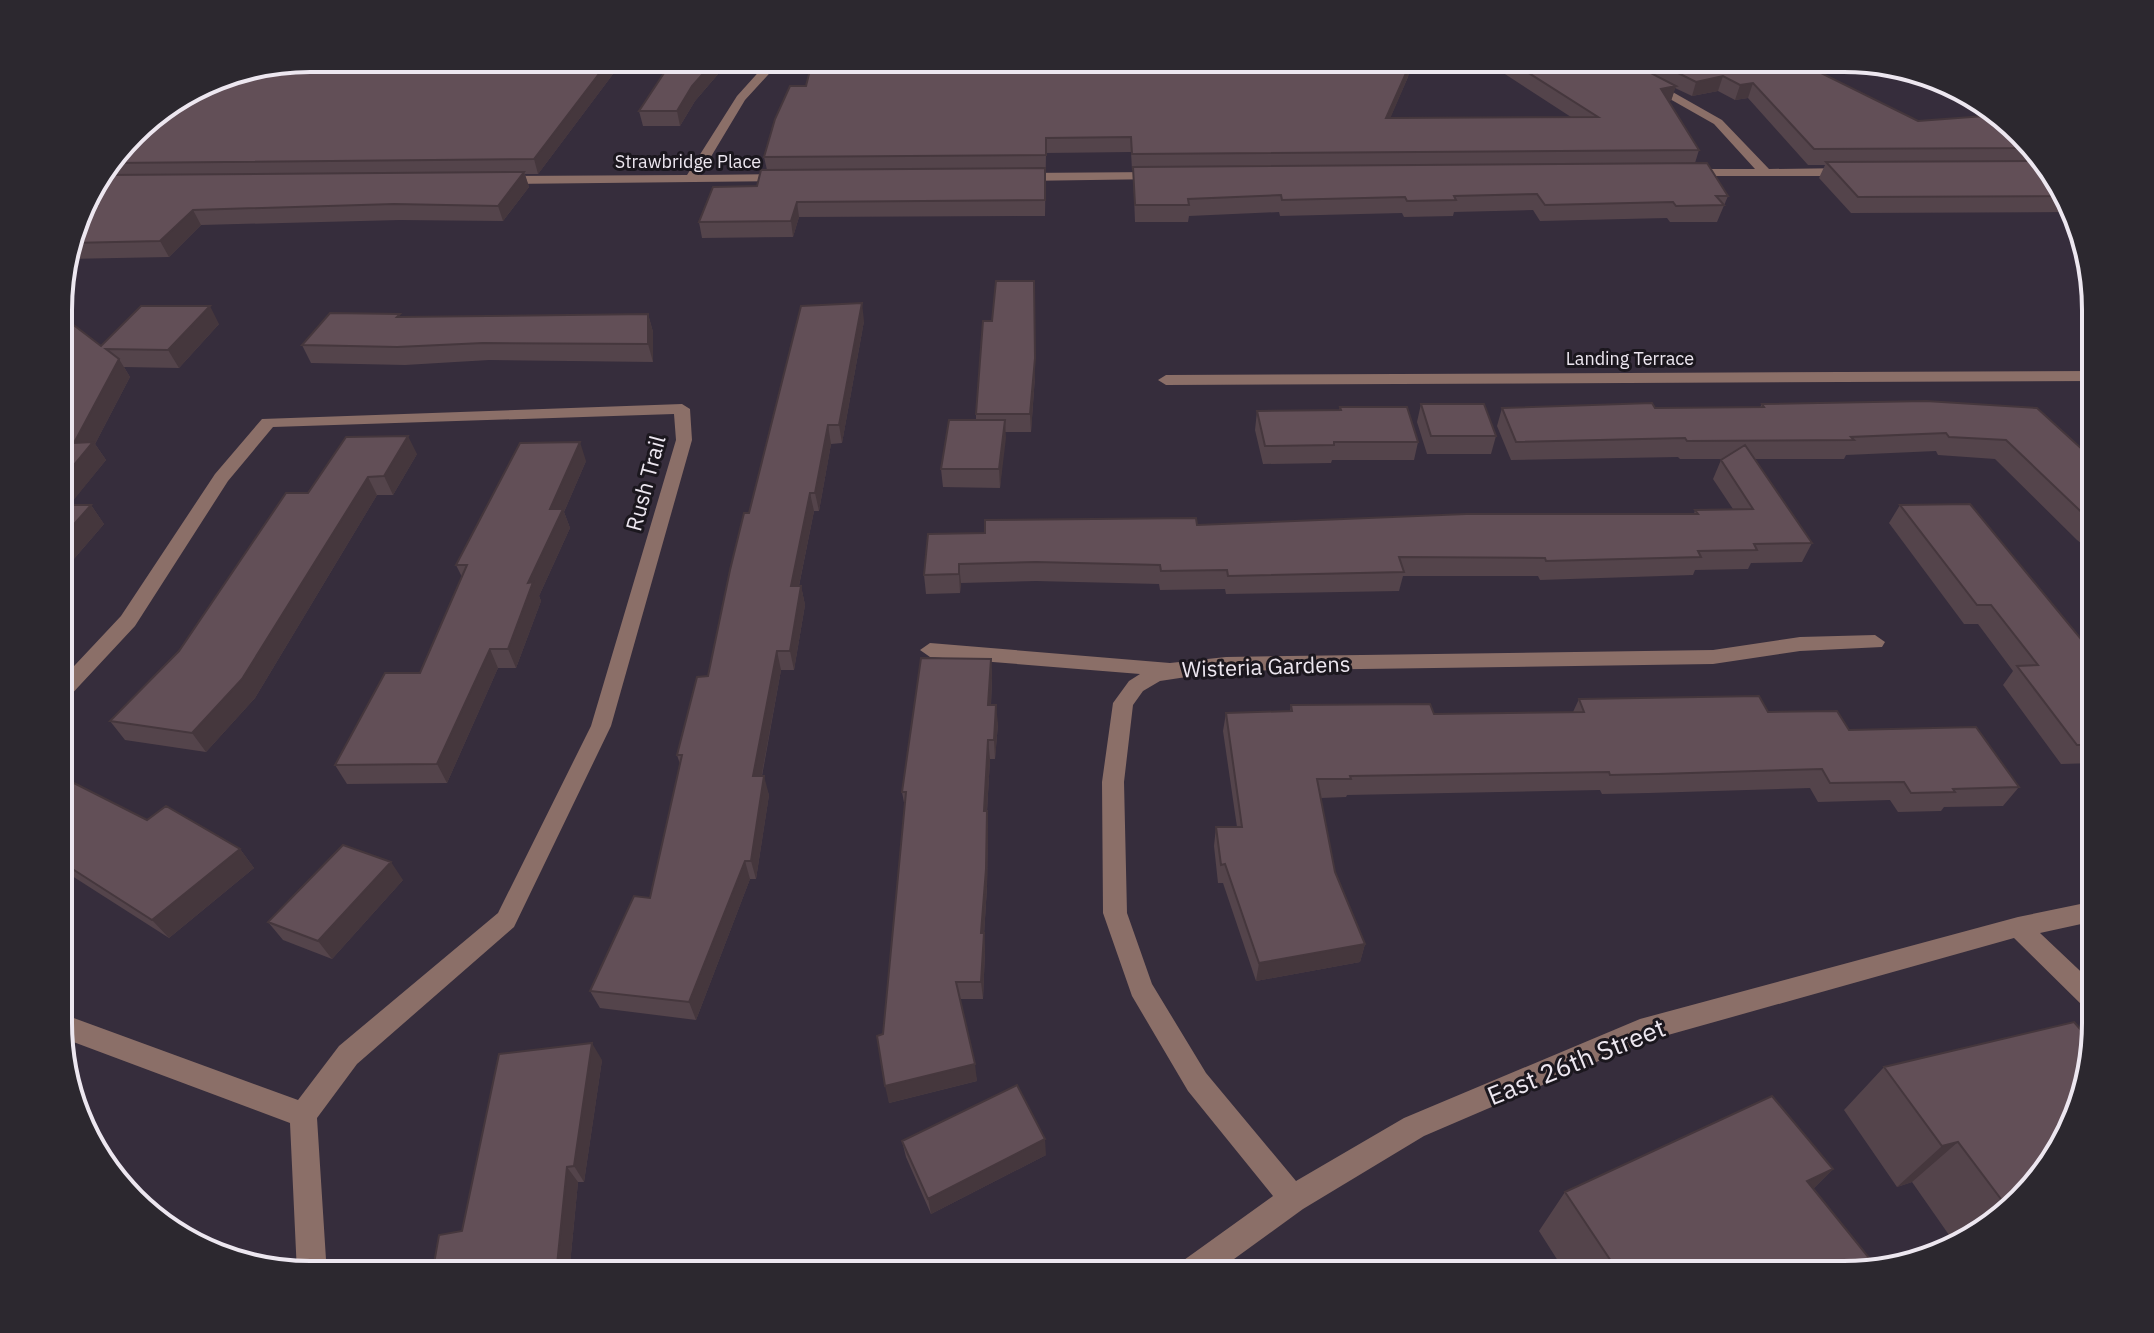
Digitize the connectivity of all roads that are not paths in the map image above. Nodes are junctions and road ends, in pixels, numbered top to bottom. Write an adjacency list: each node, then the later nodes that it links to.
1 (763, 73): 9 (street)
2 (1642, 79): 4 (street)
3 (1867, 171): 4 (street)
4 (1765, 172): 5 (street)
5 (1670, 173)
6 (1171, 176): 7 (street)
7 (1001, 177)
8 (795, 178): 9 (street, Strawbridge Place)
9 (691, 179): 10 (street, Strawbridge Place)
10 (489, 180)
11 (2081, 379): 12 (street, Landing Terrace)
12 (1166, 380)
13 (1875, 642): 15 (street, Wisteria Gardens)
14 (930, 650): 15 (street)
15 (1171, 670): 22 (street, Wisteria Gardens)
16 (72, 681): 21 (street, Rush Trail)
17 (2081, 914): 18 (street, East 26th Street)
18 (2018, 927): 19 (street); 22 (street, East 26th Street)
19 (2081, 988)
20 (72, 1030): 21 (street)
21 (303, 1115): 24 (street)
22 (1293, 1199): 23 (street, East 26th Street)
23 (1207, 1260)
24 (311, 1261)

